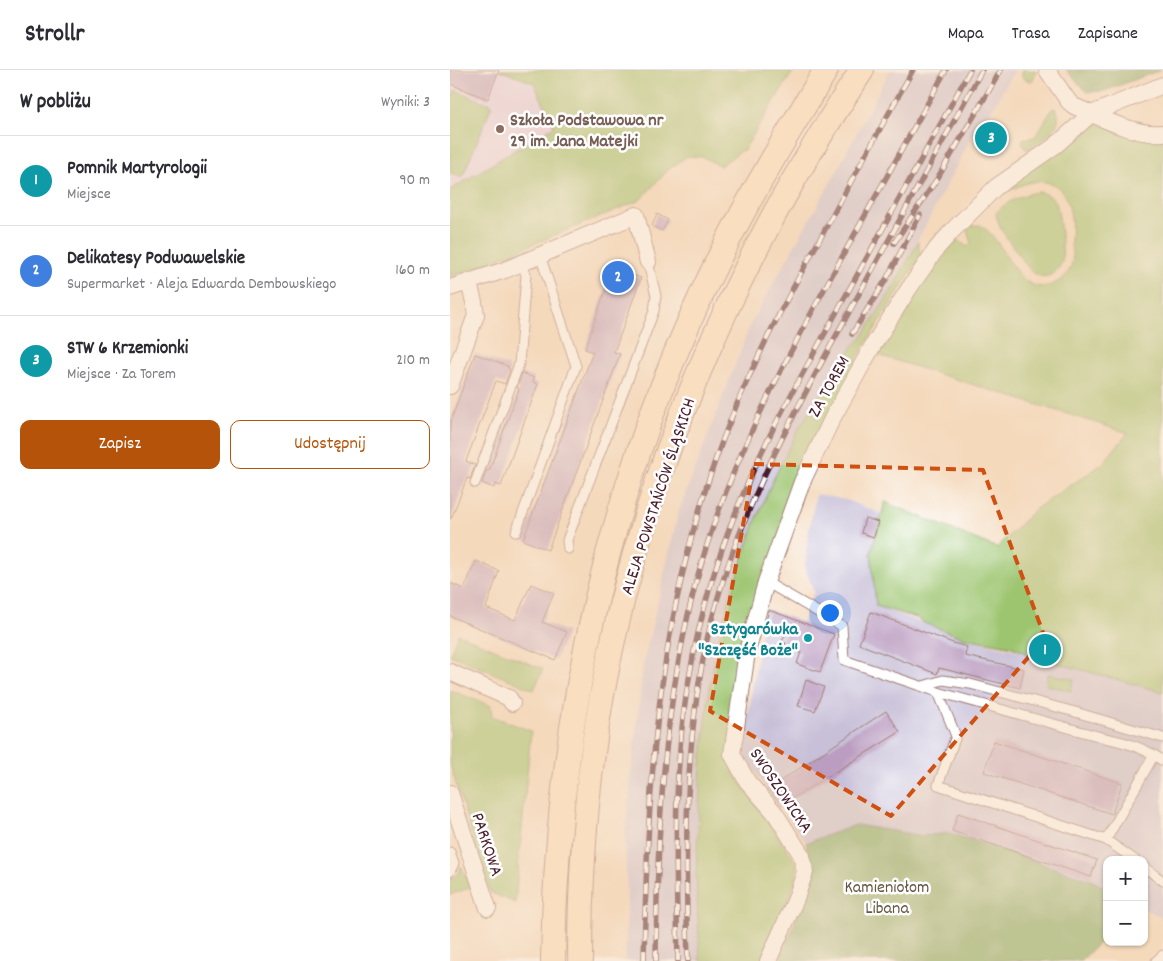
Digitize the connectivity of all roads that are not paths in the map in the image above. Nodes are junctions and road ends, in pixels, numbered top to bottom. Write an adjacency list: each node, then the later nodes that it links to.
1 (826, 70): 34 (main road, ALEJA POWSTAŃCÓW ŚLĄSKICH)
2 (862, 70): 35 (main road, ALEJA POWSTAŃCÓW ŚLĄSKICH)
3 (1047, 70): 5 (street)
4 (1163, 85): 5 (street)
5 (1091, 114): 6 (street); 16 (street, ZA TOREM)
6 (1163, 133)
7 (540, 255): 8 (street); 9 (street); 14 (lane)
8 (648, 262): 15 (lane)
9 (522, 263): 10 (street); 13 (lane)
10 (469, 283): 11 (street); 12 (street)
11 (450, 288)
12 (450, 386)
13 (475, 483)
14 (516, 532)
15 (568, 549)
16 (766, 582): 18 (lane); 22 (street, ZA TOREM)
17 (450, 672): 20 (street)
18 (922, 686): 19 (lane); 21 (lane)
19 (938, 692): 23 (lane); 26 (lane)
20 (512, 703)
21 (1163, 738)
22 (732, 754): 36 (street, SWOSZOWICKA)
23 (1154, 755): 24 (lane); 26 (lane)
24 (1163, 761)
25 (452, 803): 32 (street, PARKOWA)
26 (1106, 840): 28 (lane)
27 (450, 852): 30 (lane)
28 (1129, 856)
29 (1148, 870): 31 (lane)
30 (450, 872)
31 (1163, 882)
32 (488, 908)
33 (1163, 955): 37 (lane)
34 (553, 961)
35 (580, 961)
36 (768, 961)
37 (1156, 961)

